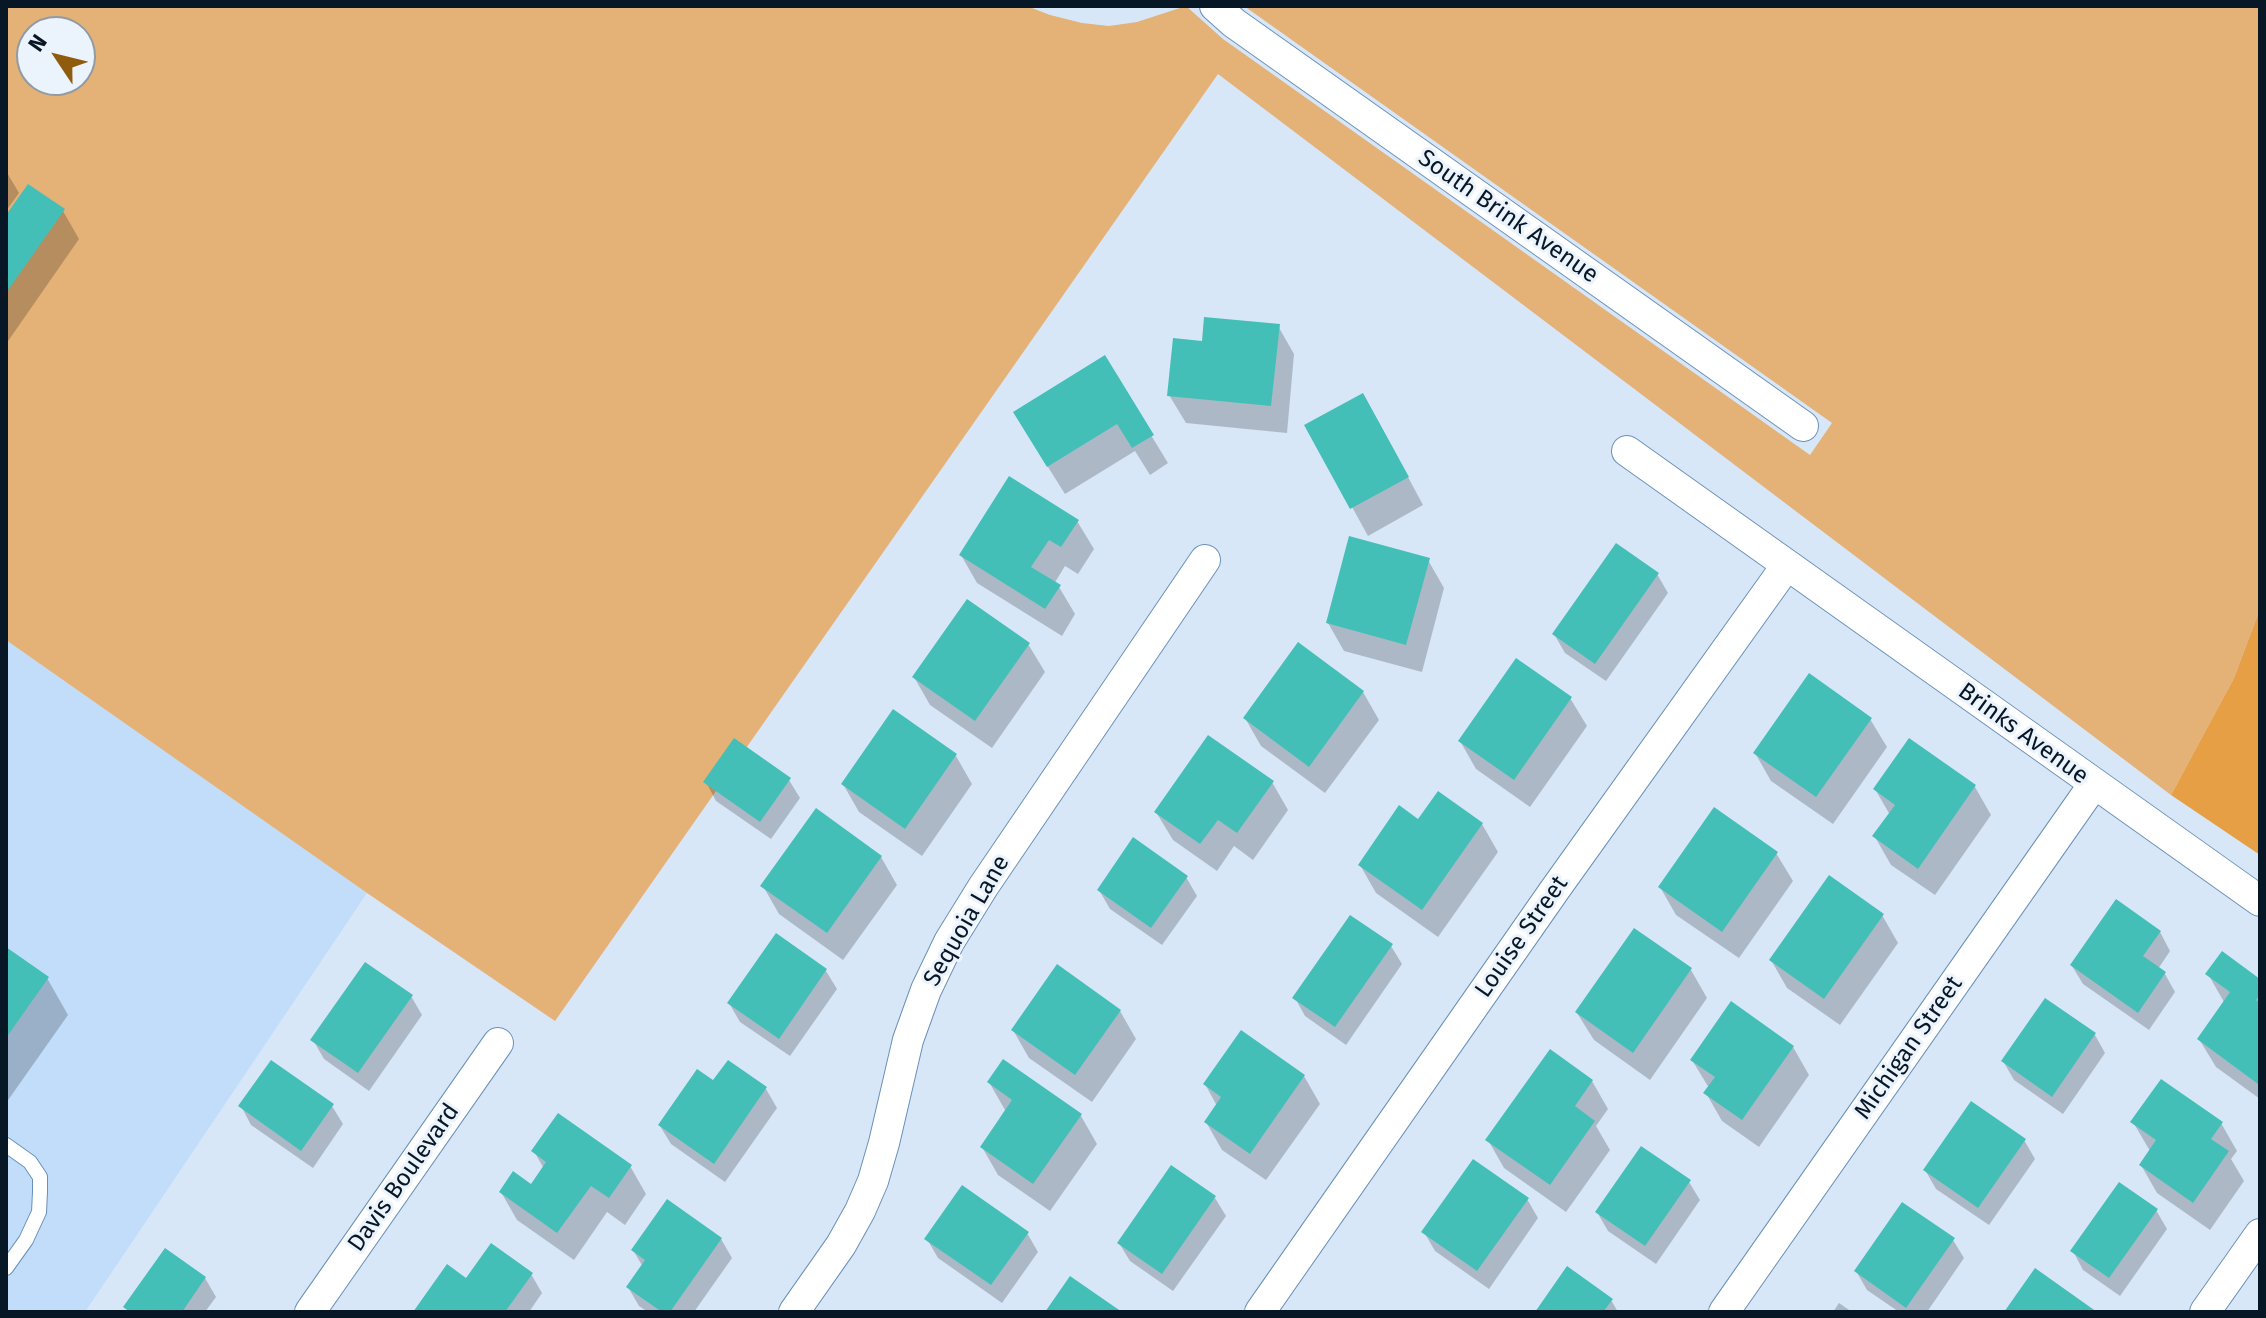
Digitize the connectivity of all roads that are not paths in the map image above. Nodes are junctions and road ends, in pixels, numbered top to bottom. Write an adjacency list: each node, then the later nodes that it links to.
1 (1215, 6): 2 (street, South Brink Avenue)
2 (1803, 426)
3 (1627, 451): 5 (street)
4 (1205, 560): 13 (street, Sequoia Lane)
5 (1787, 565): 6 (street, Brinks Avenue); 14 (street, Louise Street)
6 (2094, 784): 7 (street, Brinks Avenue); 15 (street, Michigan Street)
7 (2260, 901)
8 (498, 1043): 12 (street, Davis Boulevard)
9 (6, 1145): 11 (lane)
10 (2260, 1234): 16 (street)
11 (6, 1268)
12 (310, 1312)
13 (794, 1312)
14 (1260, 1312)
15 (1724, 1312)
16 (2205, 1312)

